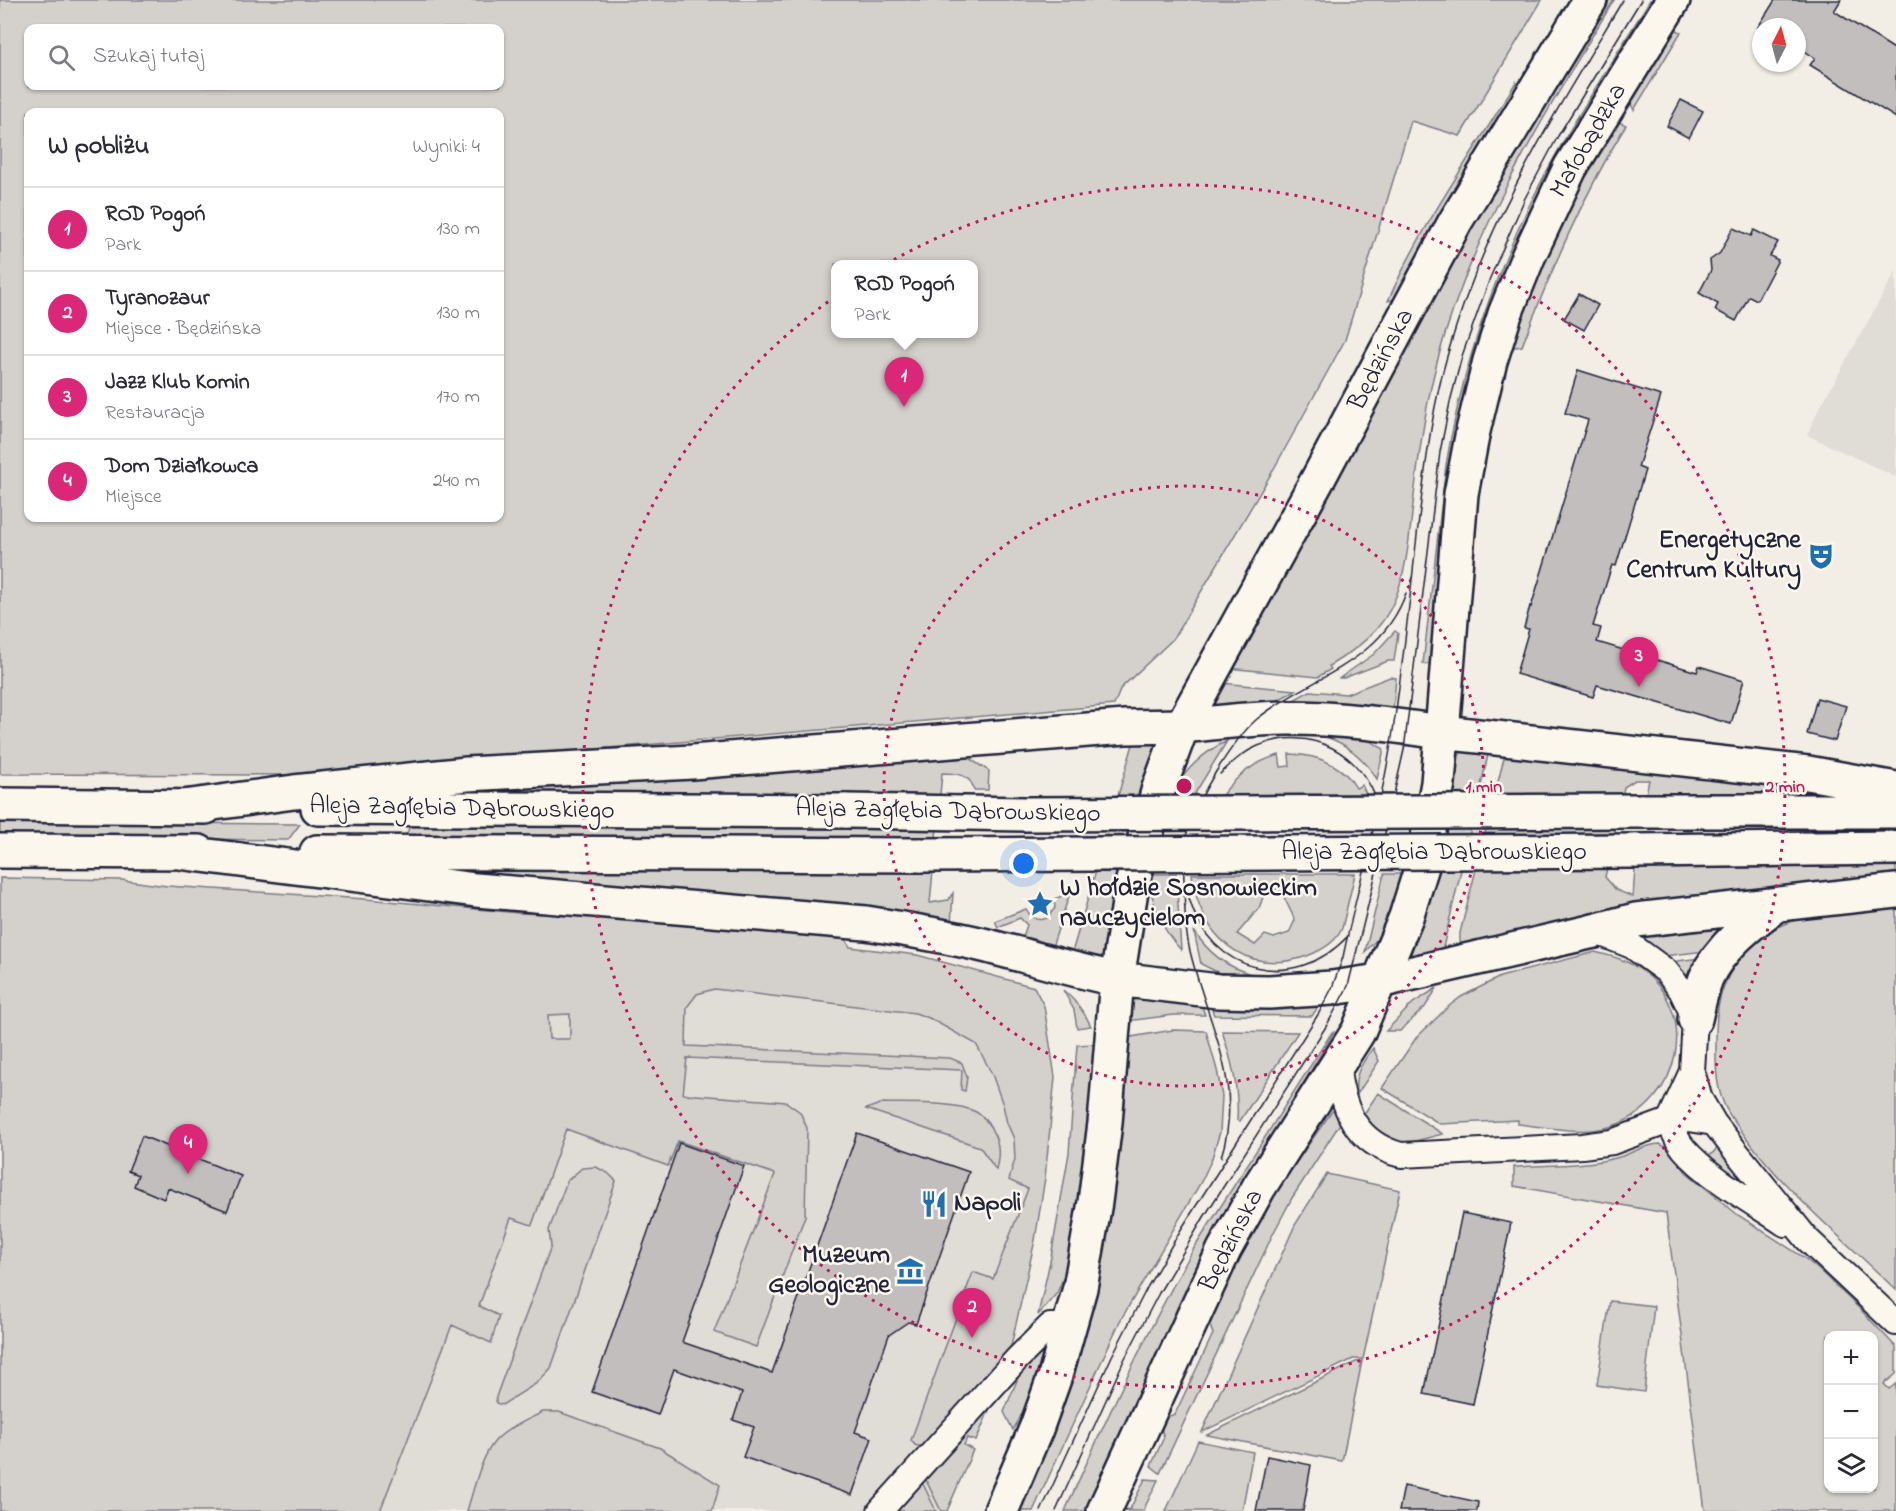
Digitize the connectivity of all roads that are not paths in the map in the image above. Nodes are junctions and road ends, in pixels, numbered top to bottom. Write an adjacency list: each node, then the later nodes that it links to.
1 (1590, 0): 4 (main road, Będzińska)
2 (1673, 0): 3 (main road, Małobądzka)
3 (1516, 287): 5 (main road, Będzińska)
4 (1182, 726): 5 (main road); 8 (main road); 16 (main road, Będzińska)
5 (1442, 732): 6 (main road); 17 (main road, Będzińska)
6 (1896, 789)
7 (0, 805): 8 (main road, Aleja Zagłębia Dąbrowskiego)
8 (184, 807): 9 (main road, Aleja Zagłębia Dąbrowskiego, bridge)
9 (1896, 811)
10 (1896, 848): 12 (main road, Aleja Zagłębia Dąbrowskiego, bridge)
11 (0, 851): 12 (main road, Aleja Zagłębia Dąbrowskiego)
12 (178, 852): 16 (main road)
13 (1896, 891): 14 (main road)
14 (1777, 904): 15 (main road); 18 (main road)
15 (1594, 931): 17 (main road); 18 (street)
16 (1117, 979): 17 (main road); 25 (main road, Będzińska)
17 (1379, 981): 19 (main road, Będzińska)
18 (1695, 1019): 20 (street)
19 (1337, 1064): 21 (street); 28 (main road, Będzińska)
20 (1692, 1071): 21 (street); 22 (street)
21 (1669, 1121): 22 (street); 23 (street)
22 (1714, 1123): 23 (street)
23 (1807, 1239): 24 (street)
24 (1896, 1323)
25 (1071, 1326): 26 (street); 27 (main road, Będzińska)
26 (880, 1511)
27 (1001, 1511)
28 (1104, 1511)

